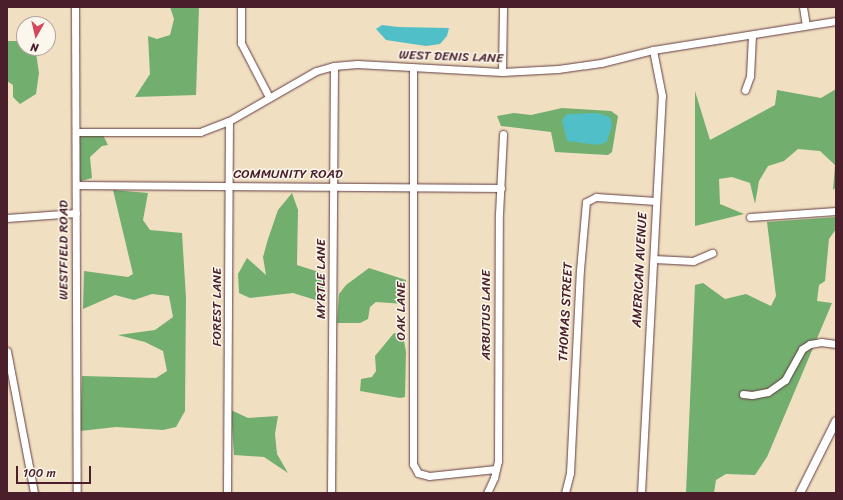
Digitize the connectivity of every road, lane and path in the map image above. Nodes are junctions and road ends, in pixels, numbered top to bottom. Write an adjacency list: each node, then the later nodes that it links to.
1 (75, 7): 15 (street, WESTFIELD ROAD)
2 (241, 7): 13 (street)
3 (502, 7): 11 (street)
4 (804, 7): 6 (street)
5 (836, 21): 6 (street, WEST DENIS LANE)
6 (806, 26): 7 (street, WEST DENIS LANE)
7 (752, 35): 8 (street, WEST DENIS LANE); 12 (street)
8 (653, 50): 11 (street, WEST DENIS LANE); 22 (street, AMERICAN AVENUE)
9 (334, 66): 10 (street, WEST DENIS LANE); 13 (street, WEST DENIS LANE); 19 (street, MYRTLE LANE)
10 (413, 68): 11 (street, WEST DENIS LANE); 20 (street, OAK LANE)
11 (502, 72)
12 (745, 90)
13 (269, 97): 14 (street, WEST DENIS LANE)
14 (229, 121): 15 (street, WEST DENIS LANE); 18 (street, FOREST LANE)
15 (76, 132): 17 (street, WESTFIELD ROAD)
16 (503, 134): 21 (street, ARBUTUS LANE)
17 (76, 185): 18 (street, COMMUNITY ROAD); 24 (street, WESTFIELD ROAD)
18 (230, 186): 19 (street, COMMUNITY ROAD); 36 (street, FOREST LANE)
19 (333, 186): 20 (street, COMMUNITY ROAD); 37 (street, MYRTLE LANE)
20 (413, 187): 21 (street, COMMUNITY ROAD); 33 (street, OAK LANE)
21 (501, 188): 33 (street, ARBUTUS LANE)
22 (656, 201): 28 (street, AMERICAN AVENUE); 39 (street, THOMAS STREET)
23 (836, 211): 25 (street)
24 (76, 213): 26 (street); 35 (street, WESTFIELD ROAD)
25 (750, 217)
26 (7, 218)
27 (712, 253): 28 (street)
28 (654, 259): 40 (street, AMERICAN AVENUE)
29 (836, 344): 31 (street)
30 (7, 351): 34 (street)
31 (743, 394)
32 (836, 421): 41 (main road)
33 (496, 469): 38 (street, ARBUTUS LANE)
34 (34, 493)
35 (76, 493)
36 (227, 493)
37 (331, 493)
38 (487, 493)
39 (565, 493)
40 (641, 493)
41 (800, 493)

